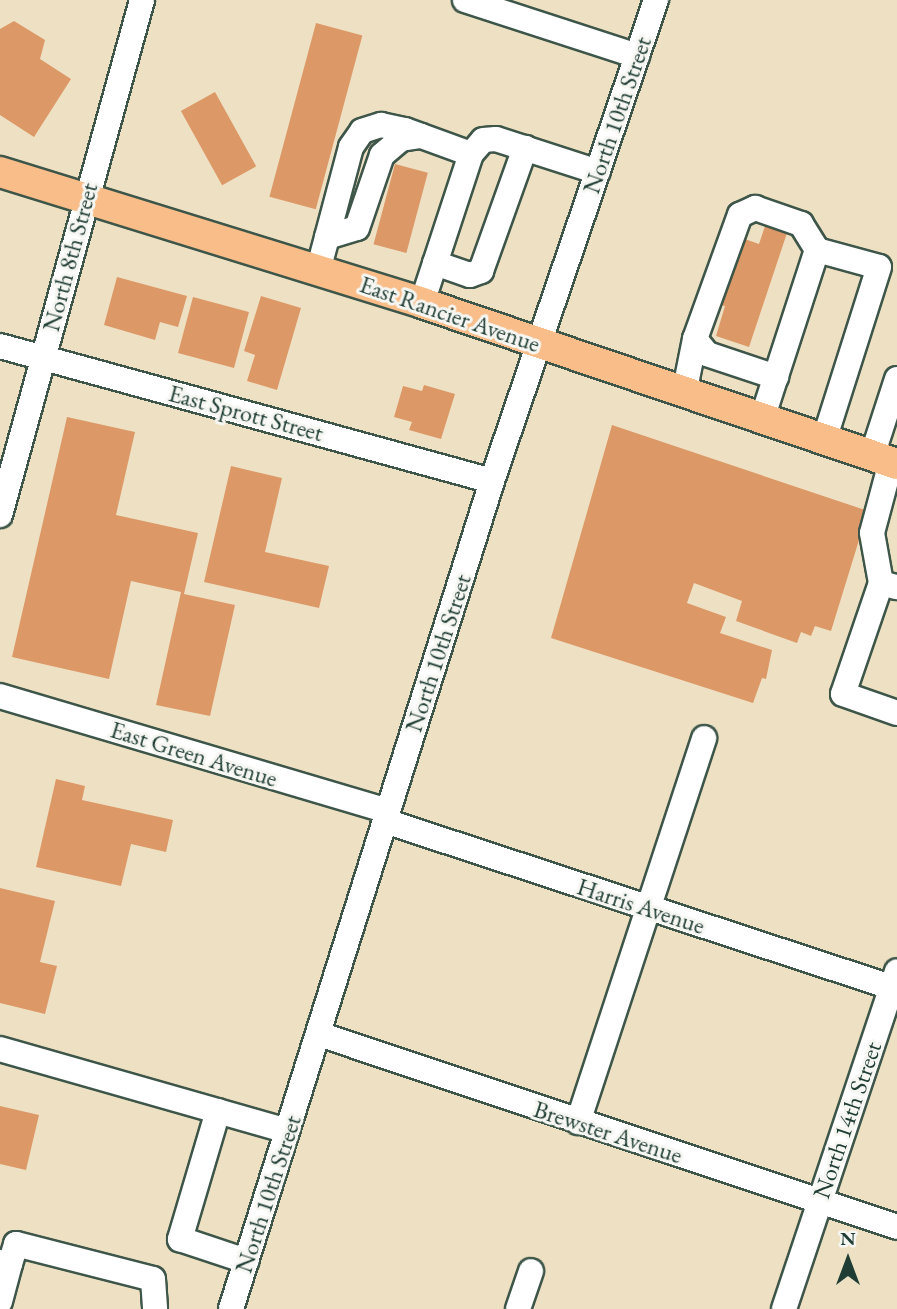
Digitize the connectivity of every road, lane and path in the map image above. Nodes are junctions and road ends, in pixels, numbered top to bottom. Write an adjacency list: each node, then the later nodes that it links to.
1 (142, 0): 9 (street, North 8th Street)
2 (465, 0): 4 (street)
3 (656, 0): 4 (street, North 10th Street)
4 (637, 56): 8 (street, North 10th Street)
5 (525, 148): 6 (street); 8 (street); 11 (street)
6 (471, 155): 11 (street); 12 (street)
7 (0, 172): 9 (main road, East Rancier Avenue)
8 (598, 172): 15 (street, North 10th Street)
9 (85, 198): 12 (main road, East Rancier Avenue); 17 (street, North 8th Street)
10 (817, 250): 14 (street); 18 (street); 22 (street)
11 (435, 263): 13 (street)
12 (318, 271): 13 (main road, East Rancier Avenue)
13 (422, 303): 15 (main road, East Rancier Avenue)
14 (695, 340): 18 (street); 20 (street)
15 (538, 345): 20 (main road, East Rancier Avenue); 24 (street, North 10th Street)
16 (0, 346): 17 (street, East Sprott Street)
17 (44, 358): 24 (street, East Sprott Street); 25 (street, North 8th Street)
18 (776, 377): 21 (street)
19 (897, 379): 23 (street)
20 (684, 394): 21 (main road, East Rancier Avenue)
21 (762, 419): 22 (main road, East Rancier Avenue)
22 (824, 440): 23 (main road, East Rancier Avenue)
23 (887, 461): 26 (street)
24 (492, 481): 30 (street, North 10th Street)
25 (0, 515)
26 (889, 585): 28 (street)
27 (0, 696): 30 (street, East Green Avenue)
28 (897, 713)
29 (704, 738): 31 (street)
30 (386, 816): 31 (street, Harris Avenue); 33 (street, North 10th Street)
31 (649, 909): 32 (street, Harris Avenue); 36 (street)
32 (895, 983): 38 (street, North 14th Street)
33 (319, 1034): 36 (street, Brewster Avenue); 37 (street, North 10th Street)
34 (0, 1049): 35 (street)
35 (218, 1111): 37 (street); 40 (street)
36 (578, 1122): 38 (street, Brewster Avenue)
37 (287, 1131): 40 (street, North 10th Street)
38 (819, 1202): 39 (street, Brewster Avenue); 47 (street, North 14th Street)
39 (897, 1227)
40 (247, 1261): 45 (street, North 10th Street)
41 (5, 1263): 43 (street); 44 (street)
42 (531, 1271): 46 (street)
43 (0, 1302)
44 (155, 1309)
45 (231, 1309)
46 (517, 1309)
47 (784, 1309)

